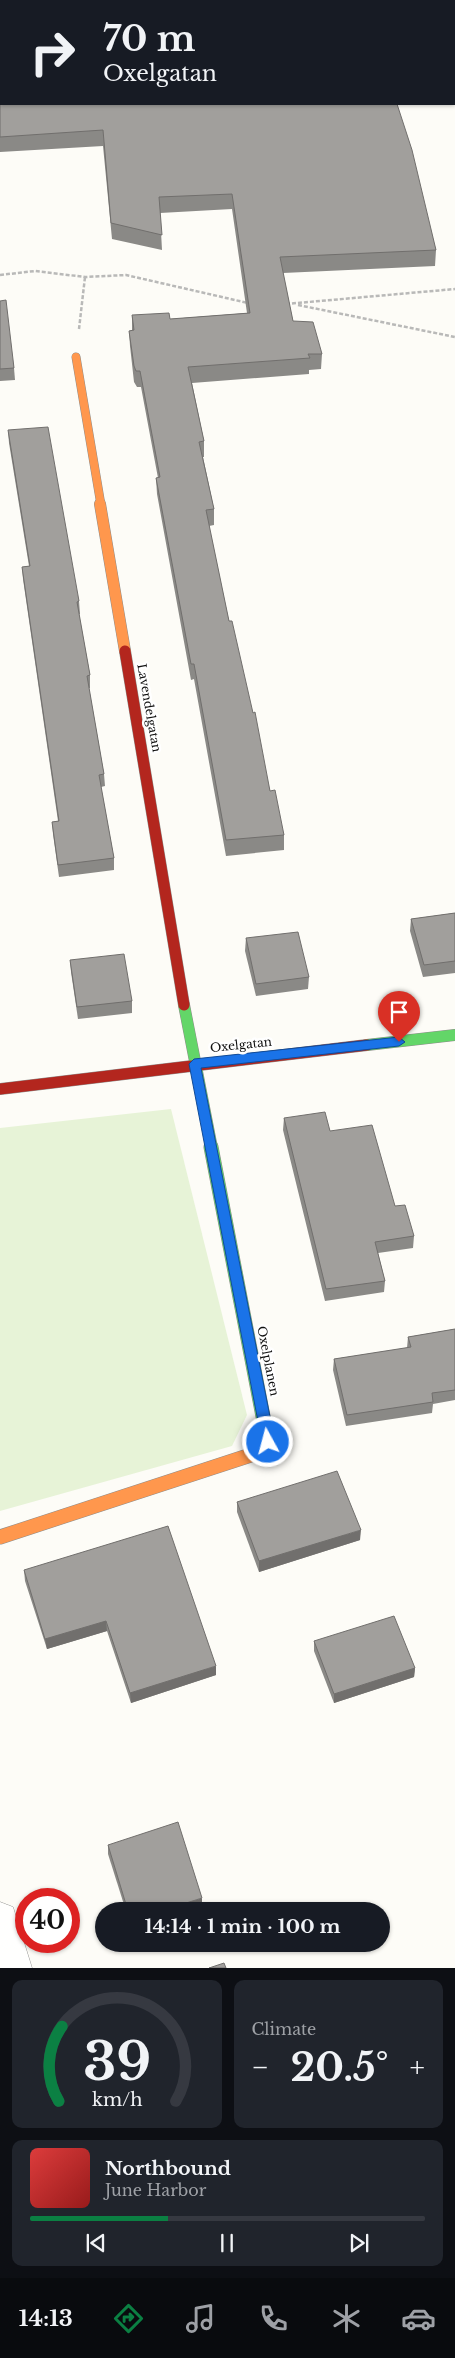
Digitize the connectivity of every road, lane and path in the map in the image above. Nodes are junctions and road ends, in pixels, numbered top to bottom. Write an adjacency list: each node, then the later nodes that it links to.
1 (0, 275): 2 (path)
2 (84, 277): 4 (path); 8 (path)
3 (455, 290): 6 (path)
4 (251, 304)
5 (284, 304): 6 (path)
6 (292, 304): 7 (path)
7 (455, 337)
8 (76, 357): 10 (main road, Lavendelgatan)
9 (455, 1035): 10 (main road, Oxelgatan)
10 (194, 1064): 11 (main road, Oxelgatan); 12 (main road, Oxelplanen)
11 (0, 1089)
12 (0, 1537)
13 (1, 1927): 14 (street)
14 (14, 1968)

